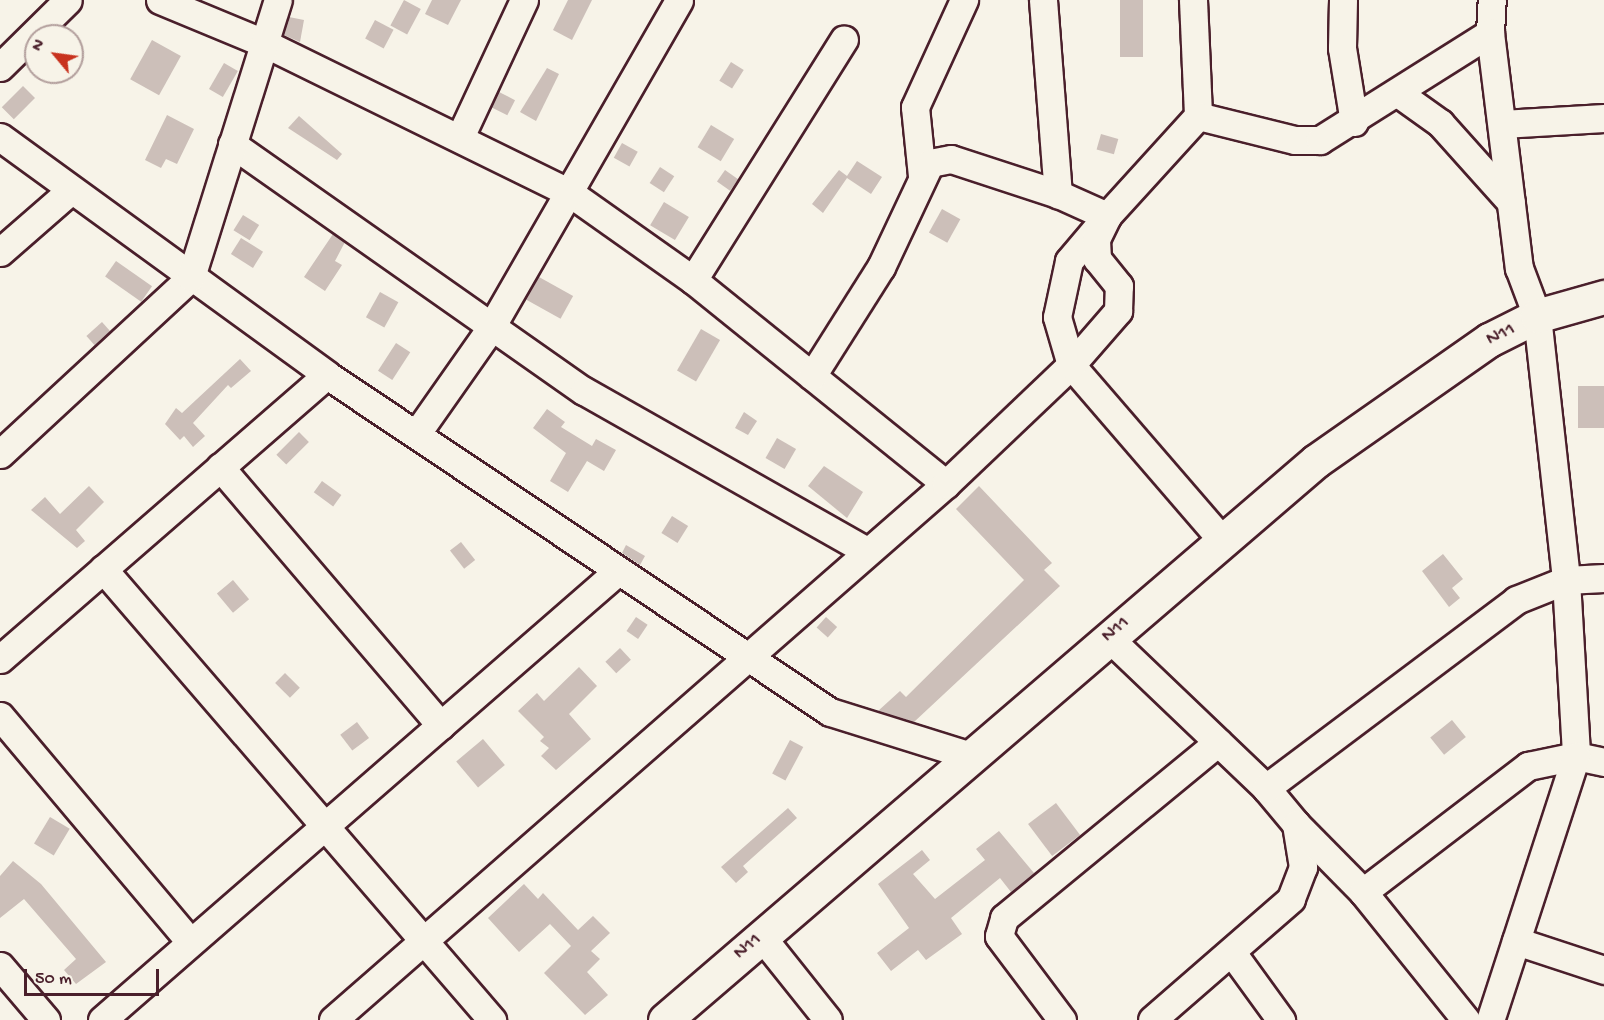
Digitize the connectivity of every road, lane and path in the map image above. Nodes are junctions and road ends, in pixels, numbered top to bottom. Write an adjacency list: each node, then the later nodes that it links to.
1 (68, 0): 14 (street)
2 (160, 0): 13 (street)
3 (278, 0): 13 (street)
4 (524, 0): 20 (street)
5 (679, 0): 25 (street)
6 (964, 0): 23 (street)
7 (1043, 0): 26 (street)
8 (1193, 0): 16 (street)
9 (1343, 0): 18 (street)
10 (1492, 0): 11 (street)
11 (1490, 33): 15 (street); 19 (street)
12 (844, 39): 31 (street)
13 (264, 43): 20 (street); 22 (street)
14 (0, 67)
15 (1398, 93): 18 (street); 27 (street)
16 (1198, 116): 18 (street); 28 (street)
17 (1604, 118): 19 (street)
18 (1354, 122)
19 (1502, 124): 27 (street)
20 (461, 135): 25 (street)
21 (0, 137): 24 (street)
22 (232, 144): 30 (street); 34 (street)
23 (922, 176): 26 (street); 37 (street)
24 (70, 191): 29 (street); 30 (street)
25 (570, 193): 31 (street); 34 (street)
26 (1058, 194): 28 (street)
27 (1511, 202): 33 (street)
28 (1107, 216): 35 (street); 35 (street)
29 (0, 252)
30 (191, 277): 36 (street); 39 (street)
31 (693, 280): 37 (street)
32 (1604, 297): 33 (main road, N11)
33 (1537, 316): 42 (main road, N11); 47 (street)
34 (490, 329): 38 (street); 43 (street)
35 (1071, 365): 41 (street); 42 (street)
36 (327, 375): 38 (street); 40 (street)
37 (812, 376): 41 (street)
38 (417, 433): 45 (street)
39 (0, 454)
40 (220, 467): 44 (street); 52 (street)
41 (946, 484): 43 (street)
42 (1221, 538): 48 (main road, N11)
43 (866, 550): 49 (street)
44 (103, 569): 50 (street); 59 (street)
45 (618, 571): 49 (street); 52 (street)
46 (1604, 578): 47 (street)
47 (1566, 580): 55 (street); 57 (street)
48 (1108, 637): 53 (street); 54 (main road, N11)
49 (749, 654): 54 (street); 64 (street)
50 (0, 658)
51 (0, 716): 63 (street)
52 (441, 726): 59 (street)
53 (1218, 742): 57 (street); 74 (street)
54 (971, 756): 61 (main road, N11)
55 (1576, 756): 56 (street); 60 (street); 62 (street)
56 (1604, 762)
57 (1266, 788): 58 (street)
58 (1296, 824): 60 (street); 65 (street)
59 (325, 827): 63 (street); 64 (street)
60 (1363, 892): 77 (street)
61 (761, 936): 72 (main road, N11); 73 (street)
62 (1516, 941): 67 (street); 78 (street)
63 (190, 942): 69 (street)
64 (425, 942): 70 (street); 71 (street)
65 (1233, 954): 75 (street); 76 (street)
66 (0, 966): 68 (street)
67 (1604, 970)
68 (46, 1020)
69 (102, 1020)
70 (333, 1020)
71 (492, 1020)
72 (665, 1020)
73 (828, 1020)
74 (1062, 1020)
75 (1152, 1020)
76 (1281, 1020)
77 (1466, 1020)
78 (1490, 1020)

